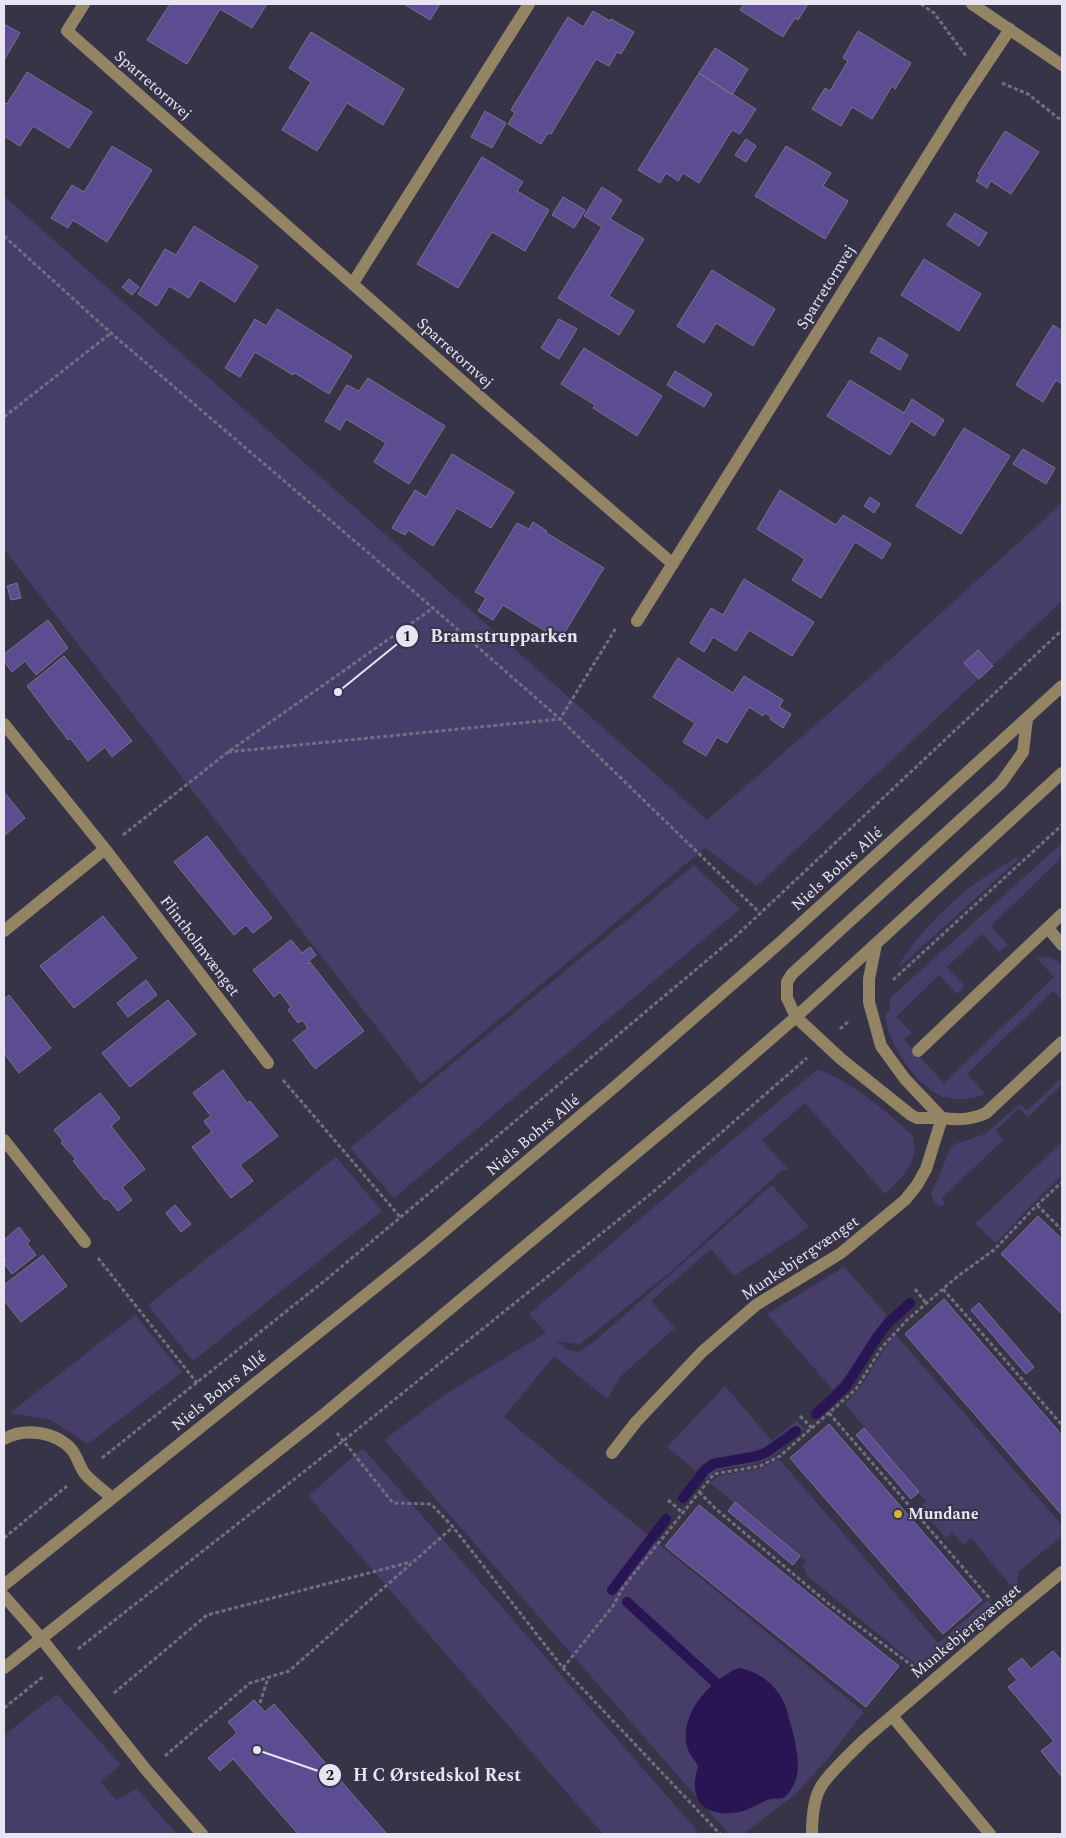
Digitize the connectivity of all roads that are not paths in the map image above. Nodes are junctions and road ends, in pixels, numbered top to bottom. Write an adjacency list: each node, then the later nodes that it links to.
1 (84, 4): 6 (street, Sparretornvej)
2 (529, 4): 6 (street)
3 (972, 4): 4 (street)
4 (1010, 29): 5 (street); 7 (street, Sparretornvej)
5 (1062, 65)
6 (353, 283): 7 (street, Sparretornvej)
7 (673, 564): 8 (street, Sparretornvej)
8 (637, 621)
9 (1062, 686): 10 (street, Niels Bohrs Allé)
10 (1027, 719): 19 (street); 28 (street, Niels Bohrs Allé)
11 (4, 724): 13 (street, Flintholmvænget)
12 (1062, 773): 17 (street)
13 (105, 849): 16 (street); 22 (street, Flintholmvænget)
14 (1062, 914): 15 (street)
15 (1048, 928): 18 (street); 21 (street)
16 (4, 931)
17 (876, 944): 19 (street); 23 (street)
18 (1062, 945)
19 (796, 1017): 23 (street); 32 (street)
20 (1062, 1042): 23 (street)
21 (918, 1051)
22 (268, 1062)
23 (942, 1118): 27 (street, Munkebjergvænget)
24 (4, 1140): 25 (street)
25 (85, 1242)
26 (4, 1439): 28 (street)
27 (612, 1453)
28 (112, 1498): 30 (street, Niels Bohrs Allé)
29 (1062, 1572): 34 (street, Munkebjergvænget)
30 (4, 1585)
31 (4, 1596): 32 (street)
32 (41, 1638): 33 (street); 35 (street)
33 (4, 1668)
34 (892, 1716): 36 (street, Munkebjergvænget); 37 (street)
35 (202, 1834)
36 (812, 1834)
37 (990, 1834)

